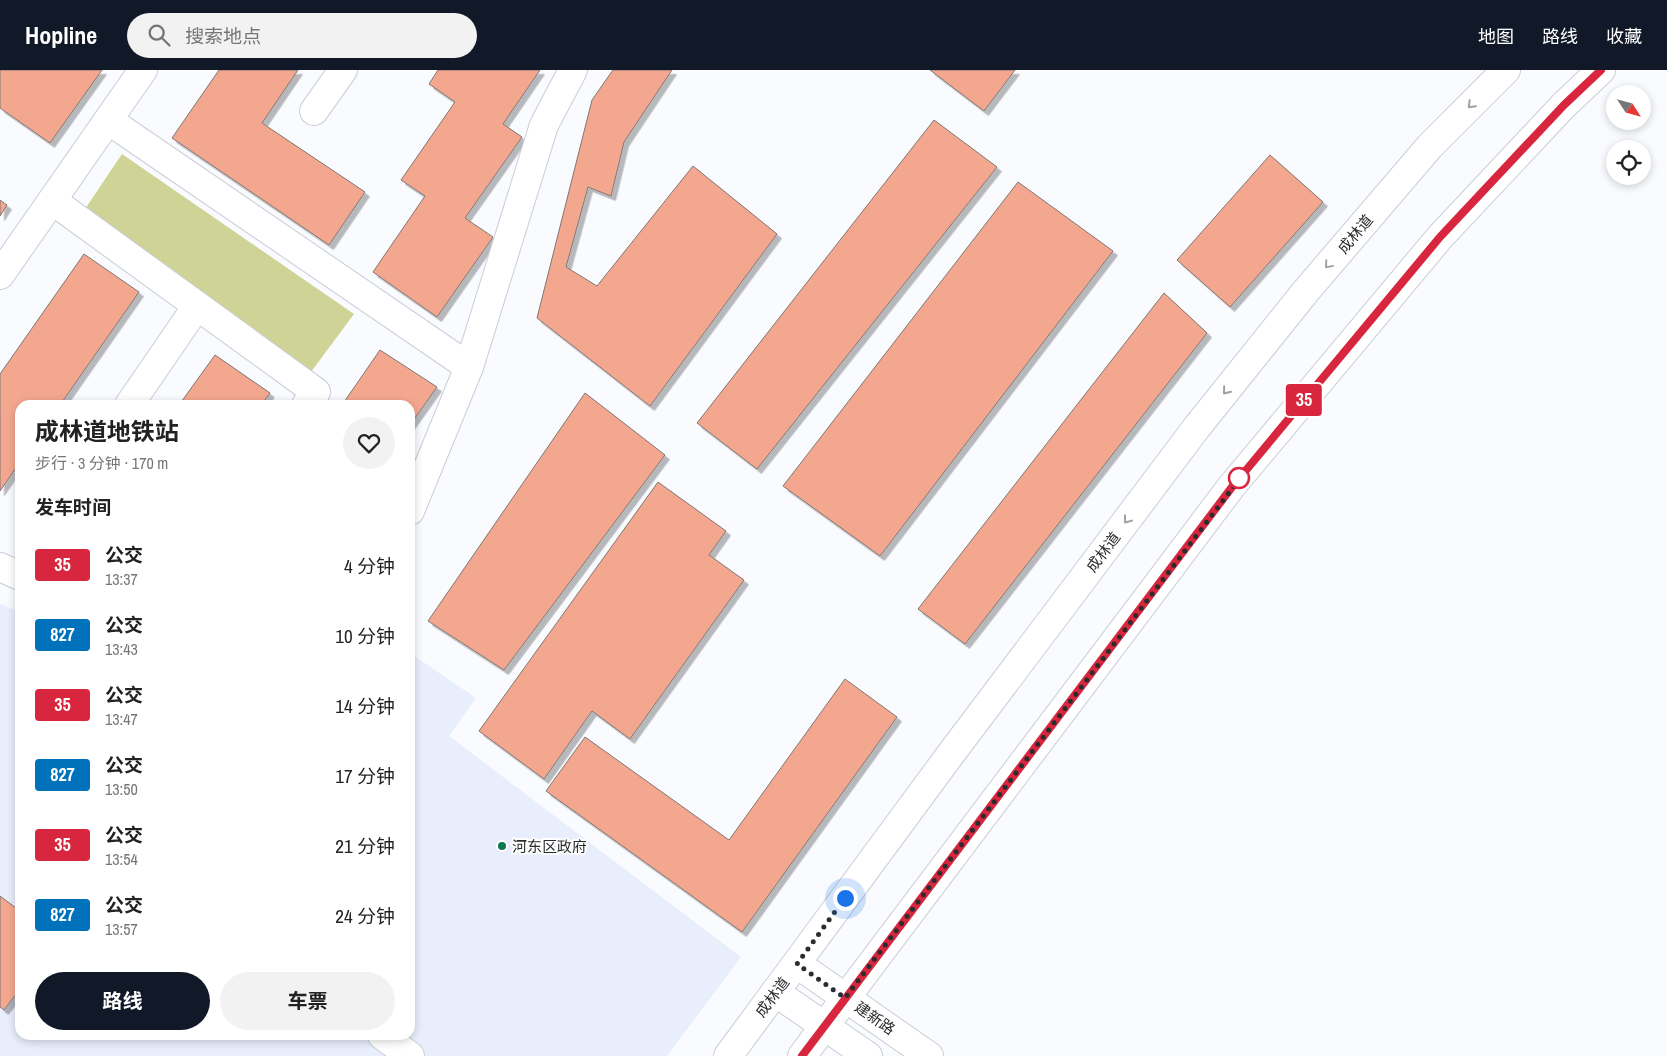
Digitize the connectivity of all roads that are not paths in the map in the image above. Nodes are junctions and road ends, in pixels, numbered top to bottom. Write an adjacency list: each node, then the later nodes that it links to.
1 (143, 70): 7 (main road)
2 (343, 70): 6 (main road)
3 (573, 70): 11 (main road)
4 (1506, 70): 15 (main road, 成林道, one-way to 15)
5 (1601, 70): 17 (main road)
6 (314, 111)
7 (108, 120): 8 (main road); 11 (main road)
8 (53, 201): 9 (main road); 10 (main road)
9 (0, 275)
10 (197, 306): 12 (main road); 13 (main road)
11 (469, 367): 14 (main road)
12 (132, 400)
13 (310, 400)
14 (415, 499)
15 (797, 964): 16 (main road, 成林道); 17 (main road, 建新路)
16 (775, 992): 18 (main road); 21 (main road, 成林道)
17 (845, 998): 18 (main road); 24 (main road, 建新路)
18 (825, 1026): 22 (main road); 23 (main road)
19 (389, 1040): 20 (main road)
20 (410, 1056)
21 (728, 1056)
22 (802, 1056)
23 (868, 1056)
24 (928, 1056)

